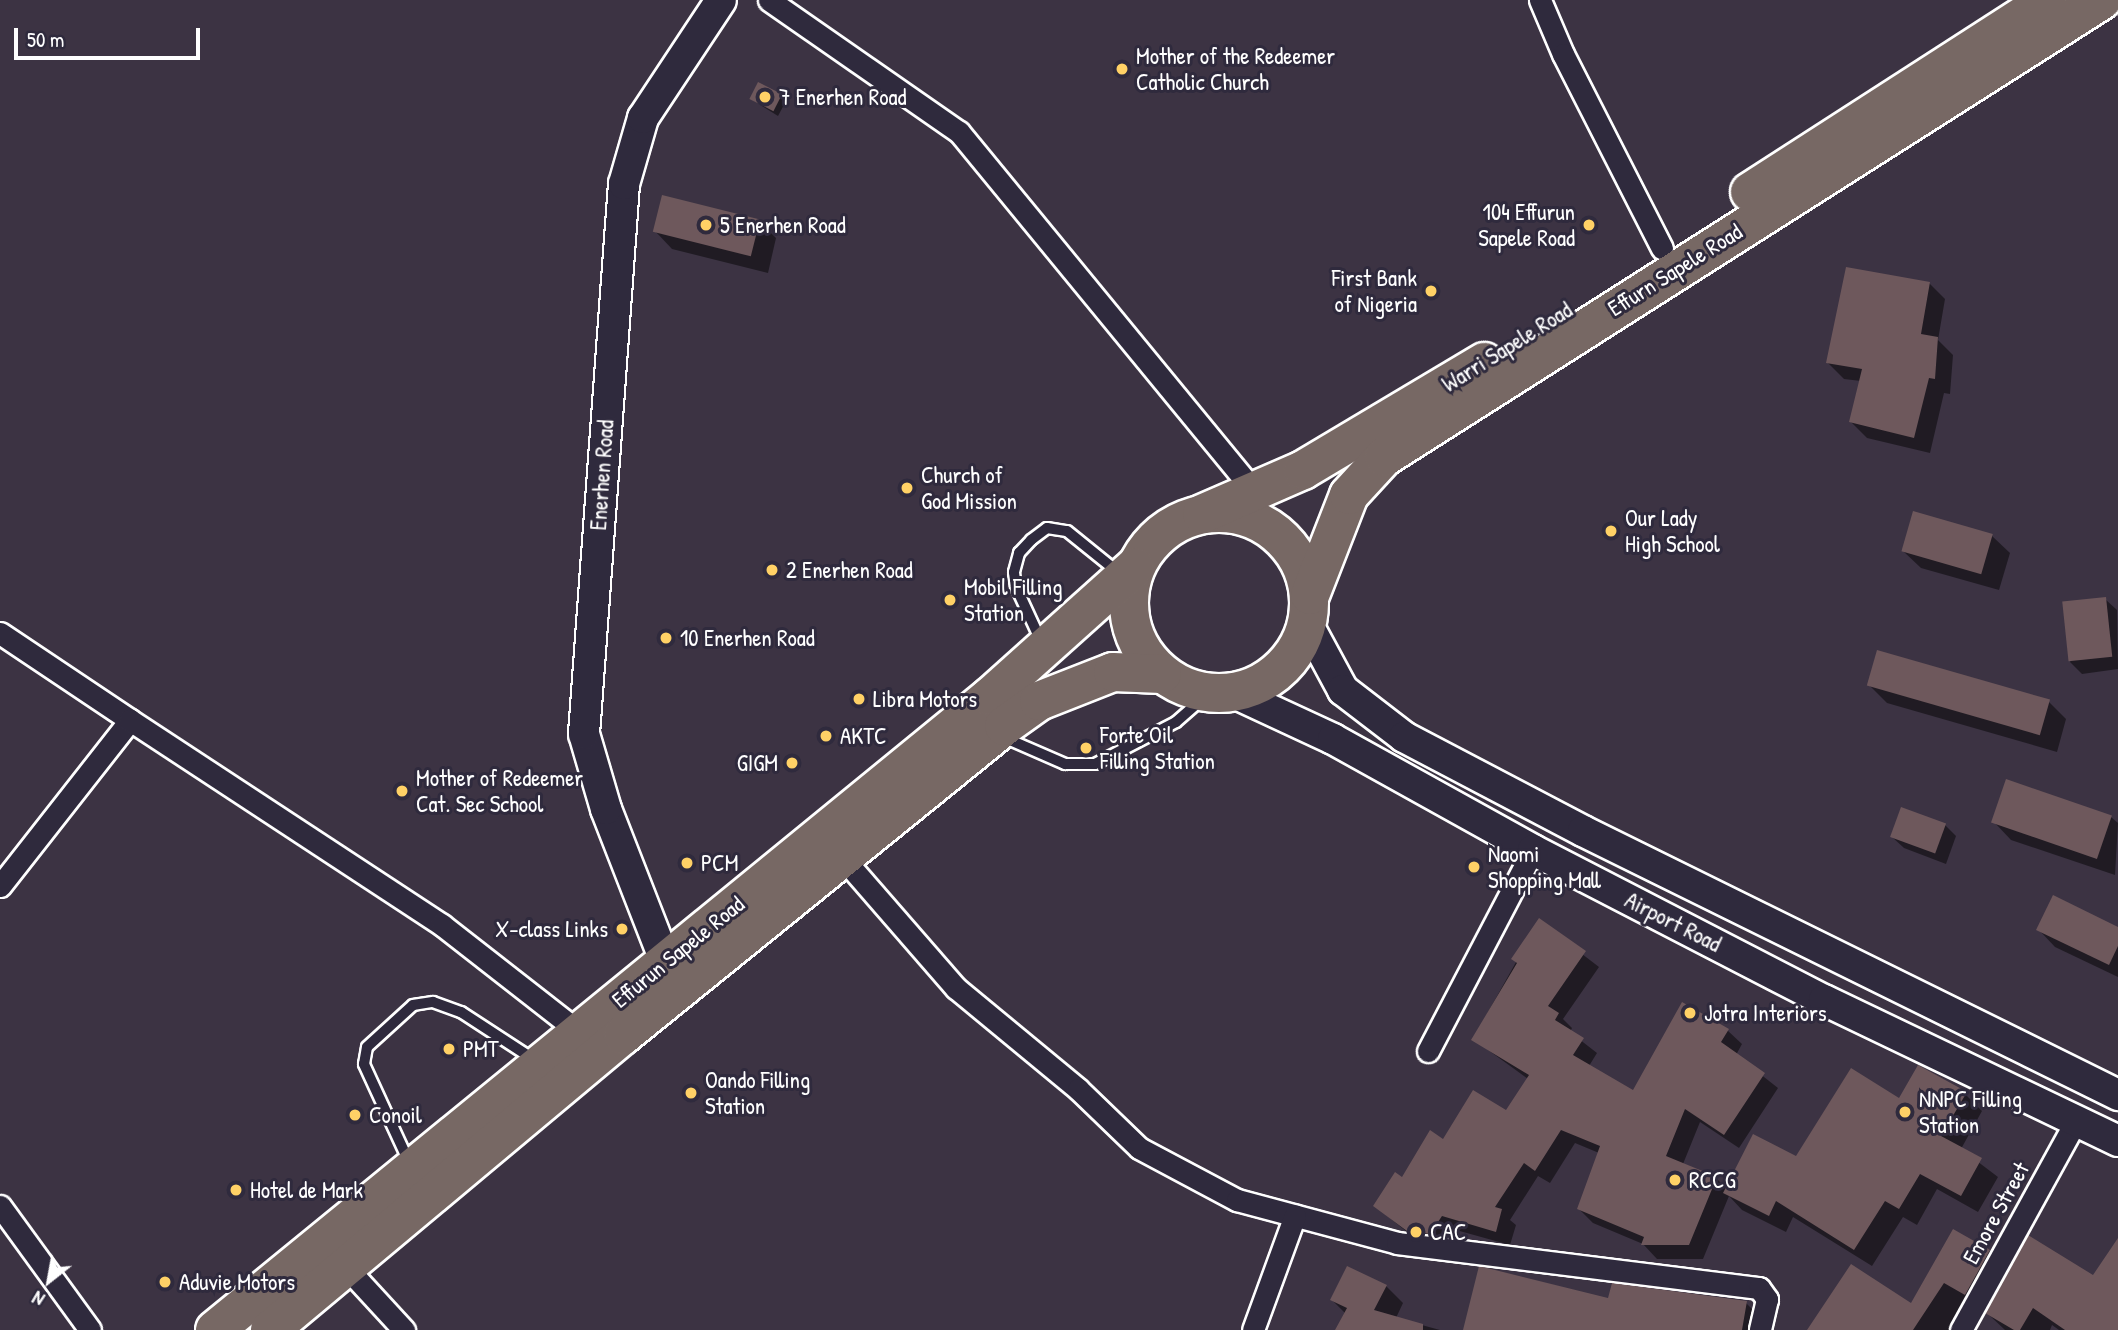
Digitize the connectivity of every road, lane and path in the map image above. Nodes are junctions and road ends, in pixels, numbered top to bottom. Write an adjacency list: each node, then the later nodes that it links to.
1 (721, 0): 22 (main road, Enerhen Road)
2 (769, 0): 7 (street)
3 (1540, 0): 6 (street)
4 (2048, 0): 6 (highway, Warri Sapele Road)
5 (2102, 0): 10 (highway, Effurn Sapele Road)
6 (1662, 248): 7 (highway, Warri Sapele Road)
7 (1254, 491): 8 (highway, Warri Sapele Road)
8 (1202, 514): 9 (highway); 10 (highway)
9 (1129, 572): 12 (highway, Effurun Sapele Road); 12 (lane); 13 (highway)
10 (1309, 610): 14 (highway); 19 (main road, Airport Road)
11 (0, 633): 15 (street)
12 (1044, 649): 22 (highway, Effurun Sapele Road)
13 (1163, 674): 14 (highway); 16 (highway, Effurun Sapele Road)
14 (1222, 693): 16 (lane); 17 (main road, Airport Road)
15 (130, 720): 20 (street); 23 (street)
16 (995, 733): 18 (highway, Effurun Sapele Road)
17 (1533, 850): 21 (main road, Airport Road); 24 (street)
18 (842, 857): 31 (street); 32 (highway, Effurun Sapele Road)
19 (1691, 884): 21 (main road); 26 (main road, Airport Road)
20 (0, 886)
21 (1671, 921): 27 (main road, Airport Road)
22 (666, 963): 23 (highway, Effurun Sapele Road)
23 (579, 1032): 25 (highway, Effurun Sapele Road)
24 (1428, 1051)
25 (542, 1064): 29 (highway, Effurun Sapele Road); 29 (lane)
26 (2118, 1095)
27 (2076, 1121): 28 (main road, Airport Road); 39 (street, Emore Street)
28 (2118, 1141)
29 (413, 1170): 34 (highway, Effurun Sapele Road)
30 (0, 1206): 33 (street)
31 (1295, 1215): 37 (street); 38 (street)
32 (346, 1267): 35 (highway, Effurun Sapele Road); 36 (street)
33 (90, 1330)
34 (215, 1330)
35 (270, 1330)
36 (404, 1330)
37 (1252, 1330)
38 (1760, 1330)
39 (1961, 1330)

